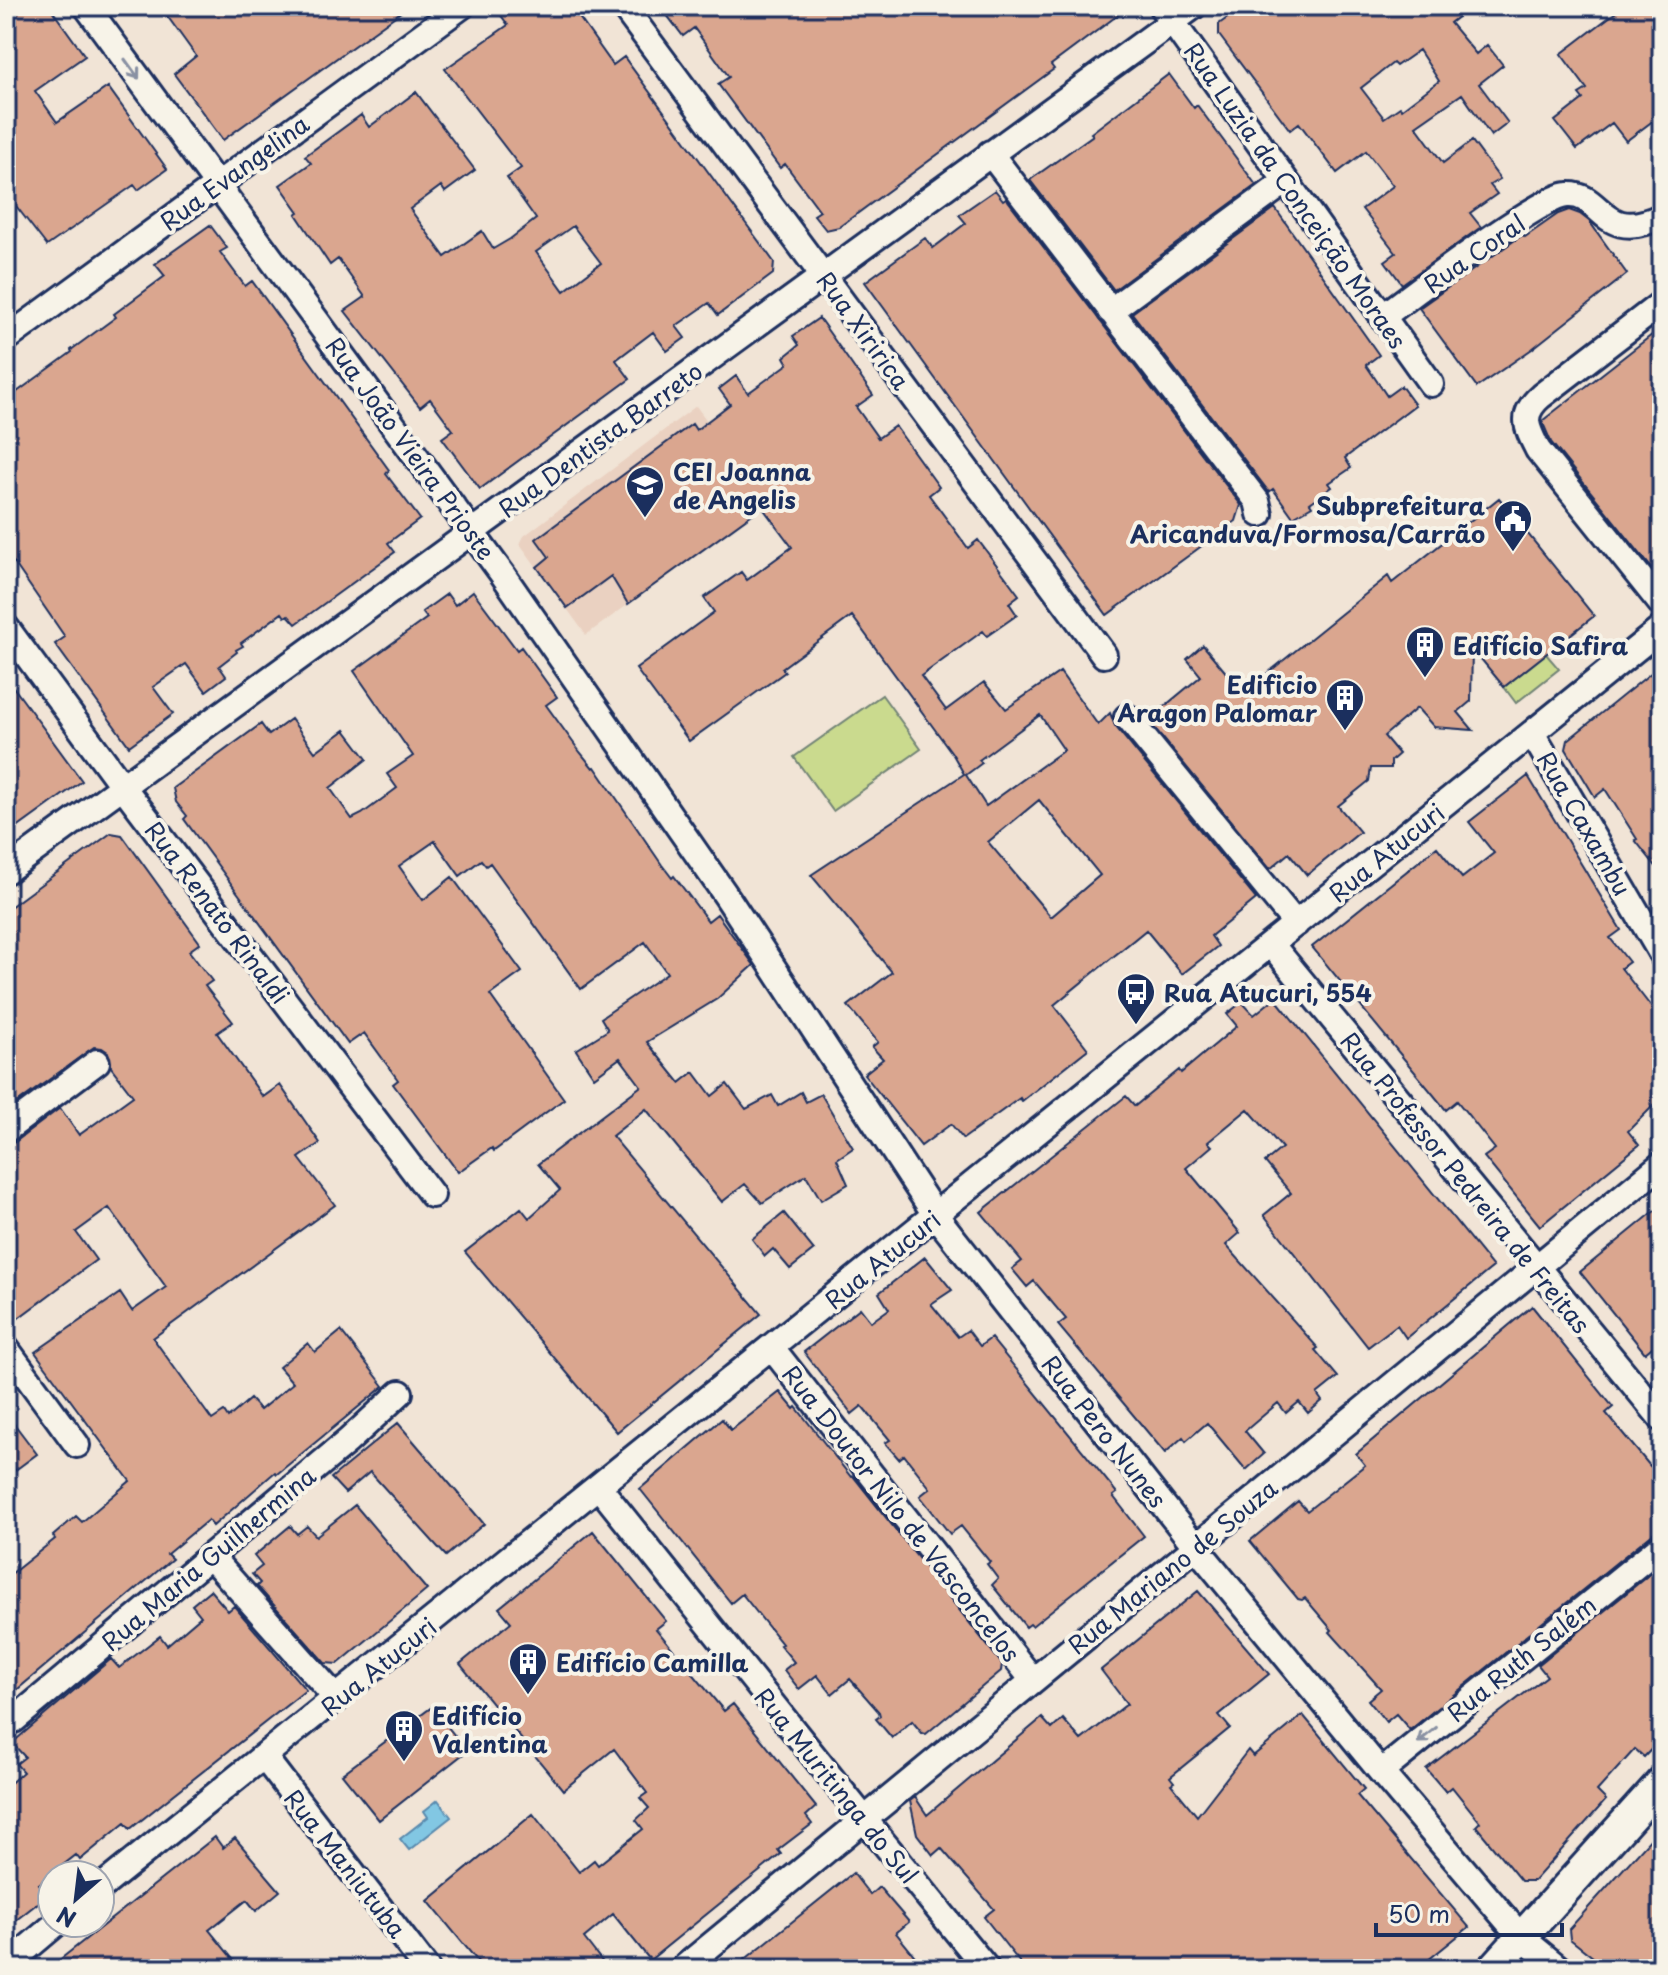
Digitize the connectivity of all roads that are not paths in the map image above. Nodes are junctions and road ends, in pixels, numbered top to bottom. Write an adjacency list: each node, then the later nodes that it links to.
1 (86, 6): 8 (street, Rua João Vieira Prioste, one-way to 8)
2 (462, 6): 8 (street, Rua Evangelina)
3 (623, 6): 10 (street, Rua Xiririca)
4 (1194, 6): 5 (street, Rua Dentista Barreto)
5 (1167, 14): 6 (street, Rua Dentista Barreto); 7 (street, Rua Luzia da Conceição Moraes)
6 (990, 153): 10 (street, Rua Dentista Barreto); 12 (street)
7 (1285, 182): 12 (street); 13 (street, Rua Luzia da Conceição Moraes)
8 (217, 184): 14 (street, Rua Evangelina); 17 (street, Rua João Vieira Prioste)
9 (1662, 216): 13 (street, Rua Coral)
10 (823, 275): 17 (street, Rua Dentista Barreto); 21 (street, Rua Xiririca)
11 (1662, 303): 18 (street)
12 (1110, 311): 16 (street)
13 (1382, 317): 15 (street, Rua Luzia da Conceição Moraes)
14 (6, 339)
15 (1431, 384)
16 (1260, 514)
17 (473, 532): 24 (street, Rua Dentista Barreto); 26 (street, Rua João Vieira Prioste)
18 (1662, 605)
19 (6, 627): 24 (street, Rua Renato Rinaldi)
20 (1662, 628): 23 (street, Rua Atucuri)
21 (1104, 655)
22 (1127, 717): 27 (street)
23 (1532, 733): 27 (street, Rua Atucuri); 29 (street, Rua Caxambu)
24 (124, 788): 25 (street, Rua Dentista Barreto); 33 (street, Rua Renato Rinaldi)
25 (6, 871)
26 (727, 897): 34 (street, Rua Pero Nunes)
27 (1296, 924): 28 (street, Rua Atucuri)
28 (1271, 944): 34 (street, Rua Atucuri); 35 (street, Rua Professor Pedreira de Freitas)
29 (1662, 955)
30 (97, 1062): 31 (street)
31 (6, 1130)
32 (1662, 1164): 35 (street, Rua Mariano de Souza)
33 (432, 1195)
34 (936, 1216): 37 (street, Rua Atucuri); 43 (street, Rua Pero Nunes)
35 (1537, 1268): 39 (street, Rua Professor Pedreira de Freitas); 43 (street, Rua Mariano de Souza)
36 (6, 1348): 40 (street)
37 (772, 1348): 41 (street, Rua Atucuri); 45 (street, Rua Doutor Nilo de Vasconcelos)
38 (400, 1393): 44 (street, Rua Maria Guilhermina)
39 (1662, 1419)
40 (77, 1445)
41 (599, 1487): 46 (street, Rua Atucuri); 51 (street, Rua Muritinga do Sul)
42 (1662, 1545): 49 (street, Rua Ruth Salém, one-way to 49)
43 (1196, 1547): 45 (street, Rua Mariano de Souza); 49 (street, Rua Pero Nunes)
44 (210, 1556): 46 (street); 47 (street, Rua Maria Guilhermina)
45 (1032, 1679): 51 (street, Rua Mariano de Souza)
46 (337, 1699): 48 (street, Rua Atucuri)
47 (14, 1720)
48 (264, 1757): 52 (street, Rua Atucuri); 56 (street, Rua Maniutuba)
49 (1381, 1772): 53 (street, Rua Pero Nunes)
50 (1662, 1782): 53 (street)
51 (865, 1820): 57 (street, Rua Mariano de Souza); 58 (street, Rua Muritinga do Sul)
52 (116, 1875)
53 (1521, 1937): 59 (street); 60 (street, Rua Pero Nunes)
54 (38, 1939): 55 (street)
55 (6, 1966)
56 (427, 1969)
57 (682, 1969)
58 (987, 1969)
59 (1493, 1969)
60 (1560, 1969)

